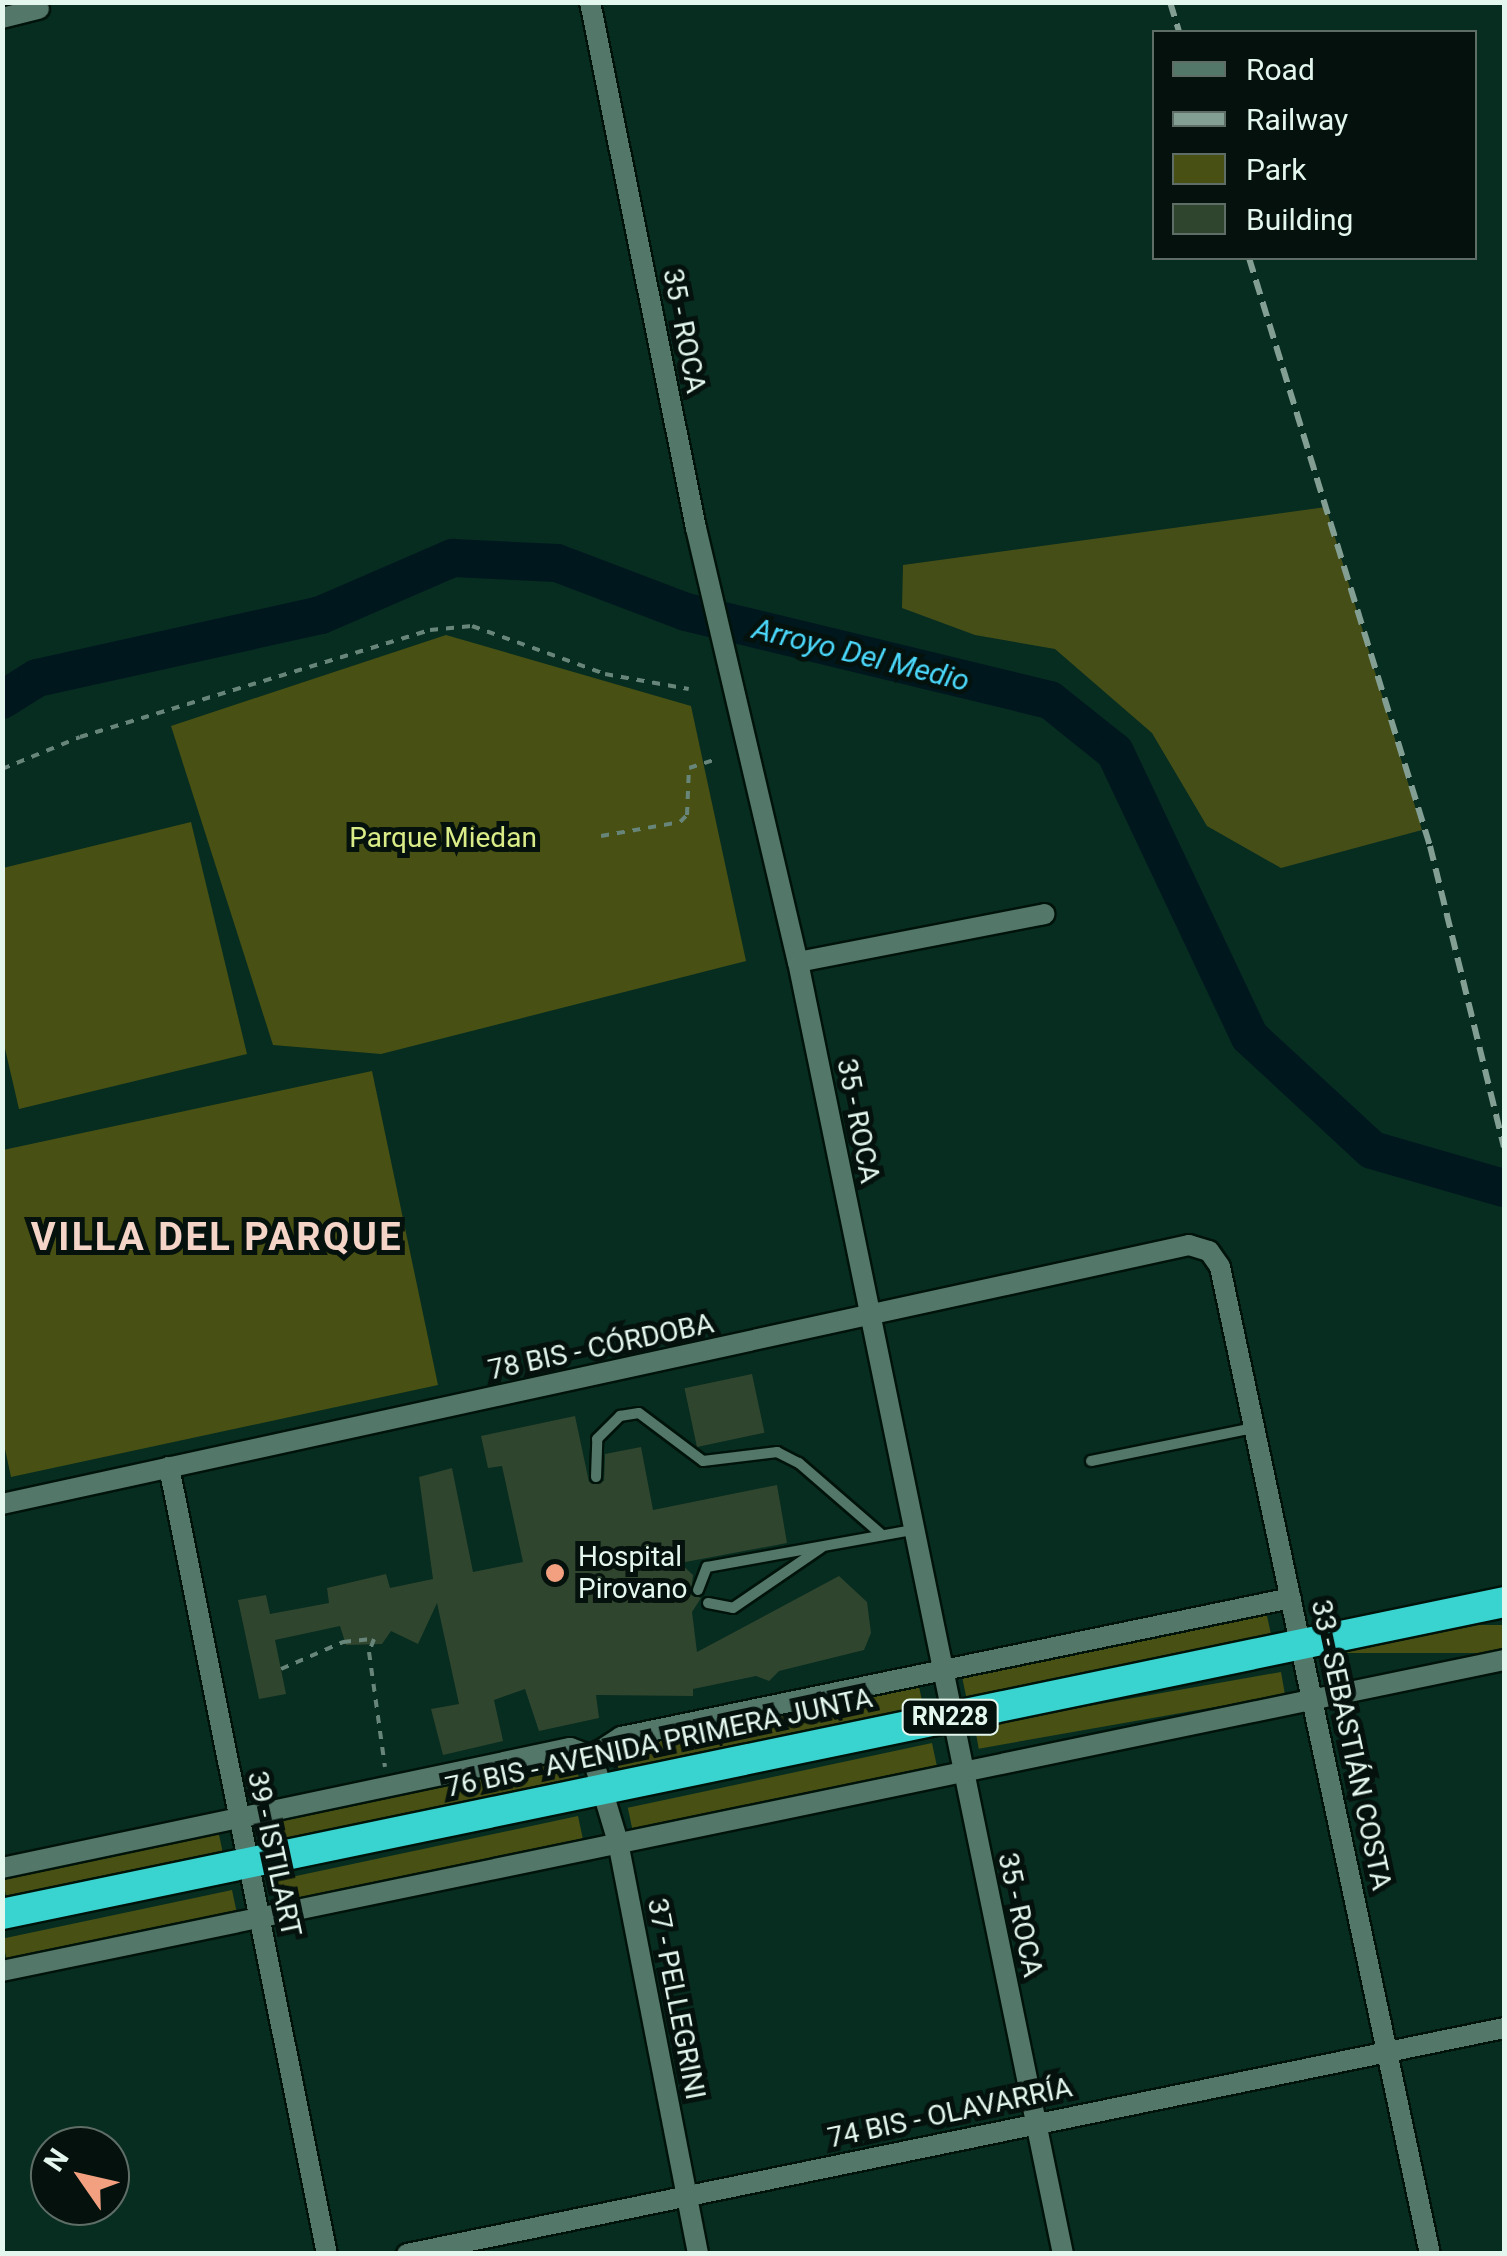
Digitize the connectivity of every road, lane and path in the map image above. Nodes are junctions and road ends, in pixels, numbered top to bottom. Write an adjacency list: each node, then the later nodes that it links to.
1 (590, 2): 9 (street, 35 - ROCA)
2 (39, 9): 3 (street)
3 (2, 18)
4 (689, 688): 6 (path)
5 (717, 759): 7 (path)
6 (2, 769)
7 (601, 836)
8 (1044, 914): 9 (street)
9 (798, 962): 11 (street, 35 - ROCA)
10 (1209, 1250): 11 (street, 78 BIS - CÓRDOBA); 12 (street, 33 - SEBASTIÁN COSTA)
11 (870, 1318): 14 (street, 78 BIS - CÓRDOBA); 17 (street, 35 - ROCA)
12 (1254, 1428): 13 (lane); 21 (street, 33 - SEBASTIÁN COSTA)
13 (1091, 1461)
14 (169, 1467): 16 (street, 78 BIS - CÓRDOBA); 33 (street, 39 - ISTILART)
15 (596, 1476): 18 (lane)
16 (2, 1504)
17 (912, 1530): 18 (lane); 27 (street, 35 - ROCA)
18 (882, 1535): 19 (lane)
19 (826, 1546): 20 (lane); 23 (lane)
20 (698, 1590)
21 (1291, 1598): 24 (street, 33 - SEBASTIÁN COSTA); 27 (street, 76 BIS - AVENIDA PRIMERA JUNTA)
22 (1504, 1602): 24 (highway, 76 BIS - AVENIDA PRIMERA JUNTA / RN228)
23 (708, 1603)
24 (1302, 1646): 28 (street, 33 - SEBASTIÁN COSTA); 29 (highway, 76 BIS - AVENIDA PRIMERA JUNTA / RN228)
25 (1504, 1660): 28 (street)
26 (281, 1668): 32 (path)
27 (940, 1674): 29 (street, 35 - ROCA); 30 (street, 76 BIS - AVENIDA PRIMERA JUNTA)
28 (1312, 1696): 31 (street); 41 (street, 33 - SEBASTIÁN COSTA)
29 (952, 1716): 30 (highway, 76 BIS - AVENIDA PRIMERA JUNTA / RN228); 31 (street, 35 - ROCA)
30 (595, 1771): 32 (street, 76 BIS - AVENIDA PRIMERA JUNTA); 34 (street, 37 - PELLEGRINI); 35 (highway, 76 BIS - AVENIDA PRIMERA JUNTA / RN228)
31 (962, 1771): 34 (street); 42 (street, 35 - ROCA)
32 (388, 1785): 33 (street, 76 BIS - AVENIDA PRIMERA JUNTA)
33 (237, 1817): 35 (street, 39 - ISTILART); 36 (street, 76 BIS - AVENIDA PRIMERA JUNTA)
34 (618, 1842): 38 (street); 43 (street, 37 - PELLEGRINI)
35 (248, 1864): 37 (highway, 76 BIS - AVENIDA PRIMERA JUNTA / RN228); 38 (street, 39 - ISTILART)
36 (2, 1868)
37 (2, 1914)
38 (260, 1918): 39 (street); 44 (street, 39 - ISTILART)
39 (2, 1972)
40 (1504, 2028): 41 (street, 74 BIS - OLAVARRÍA)
41 (1389, 2050): 42 (street, 74 BIS - OLAVARRÍA); 48 (street, 33 - SEBASTIÁN COSTA)
42 (1035, 2124): 43 (street, 74 BIS - OLAVARRÍA); 47 (street, 35 - ROCA)
43 (686, 2195): 45 (street, 74 BIS - OLAVARRÍA); 46 (street, 37 - PELLEGRINI)
44 (327, 2254)
45 (406, 2254)
46 (698, 2254)
47 (1062, 2254)
48 (1430, 2254)

